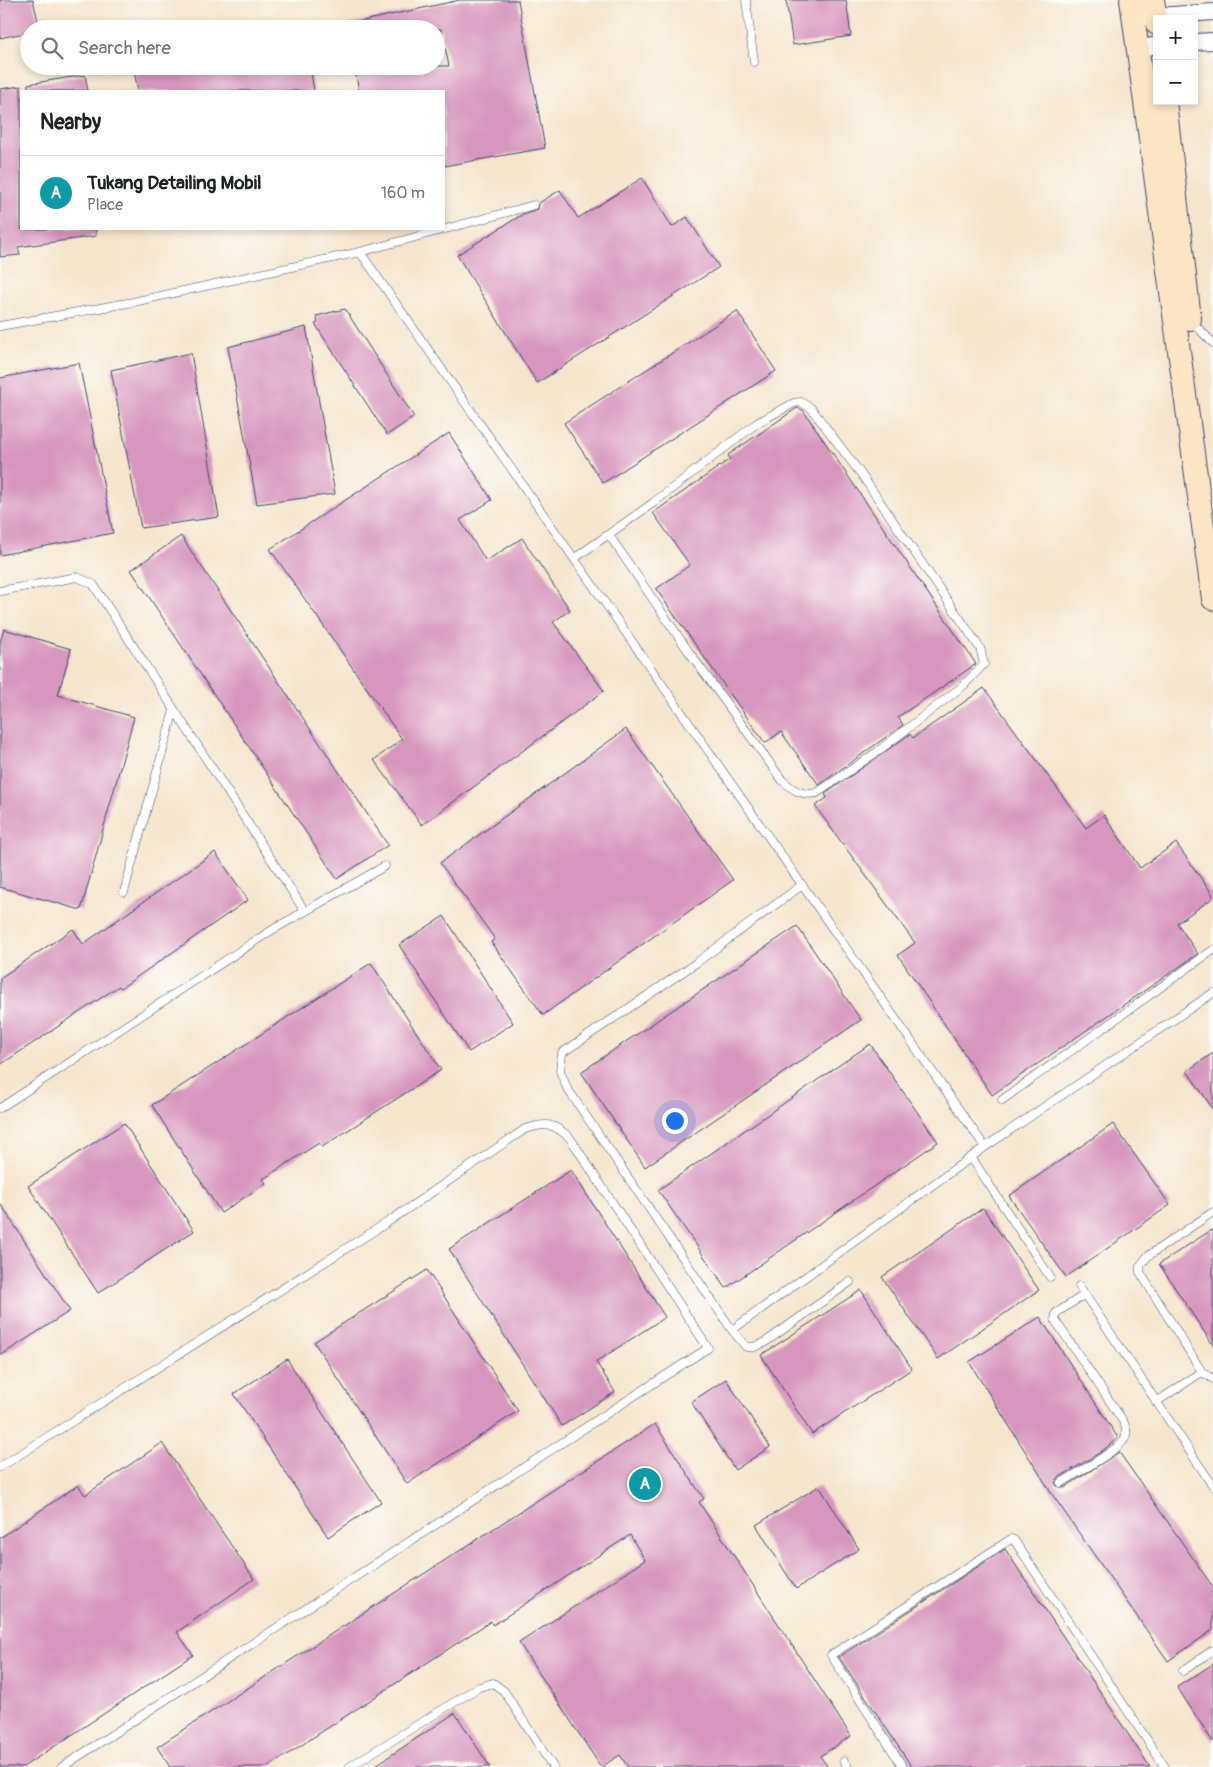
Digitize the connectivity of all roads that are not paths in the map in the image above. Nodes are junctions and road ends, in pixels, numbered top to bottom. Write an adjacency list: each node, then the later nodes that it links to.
1 (746, 0): 7 (lane)
2 (1146, 12): 3 (street); 6 (main road)
3 (1213, 12)
4 (1213, 41): 5 (street)
5 (1198, 42)
6 (1147, 47): 19 (main road)
7 (754, 62)
8 (1165, 105): 13 (main road)
9 (534, 205): 10 (lane)
10 (445, 229)
11 (441, 230): 12 (lane)
12 (360, 252): 14 (lane); 18 (lane)
13 (1190, 319): 15 (lane); 16 (main road)
14 (0, 326)
15 (1213, 343)
16 (1213, 488)
17 (609, 535): 17 (lane); 18 (lane)
18 (575, 558): 23 (lane)
19 (1212, 590)
20 (0, 591): 21 (lane)
21 (174, 710): 24 (lane); 25 (lane)
22 (385, 866): 25 (lane)
23 (802, 885): 30 (lane); 37 (lane)
24 (124, 892)
25 (304, 910): 29 (lane)
26 (1213, 950): 28 (lane)
27 (1213, 993): 30 (lane)
28 (1002, 1100)
29 (0, 1108)
30 (985, 1147): 31 (lane)
31 (971, 1157): 33 (lane); 37 (lane)
32 (1213, 1212): 38 (lane)
33 (1050, 1277)
34 (850, 1282): 37 (lane)
35 (1078, 1286): 36 (lane)
36 (1084, 1295): 40 (lane); 42 (lane)
37 (732, 1330)
38 (1202, 1372): 39 (lane); 40 (lane)
39 (1213, 1379)
40 (1156, 1402): 43 (lane)
41 (0, 1467): 46 (lane)
42 (1061, 1483)
43 (1213, 1486)
44 (1213, 1650): 45 (lane)
45 (1183, 1671)
46 (62, 1767)
47 (349, 1767): 48 (lane)
48 (553, 1767)
49 (903, 1767): 50 (lane)
50 (1165, 1767)

